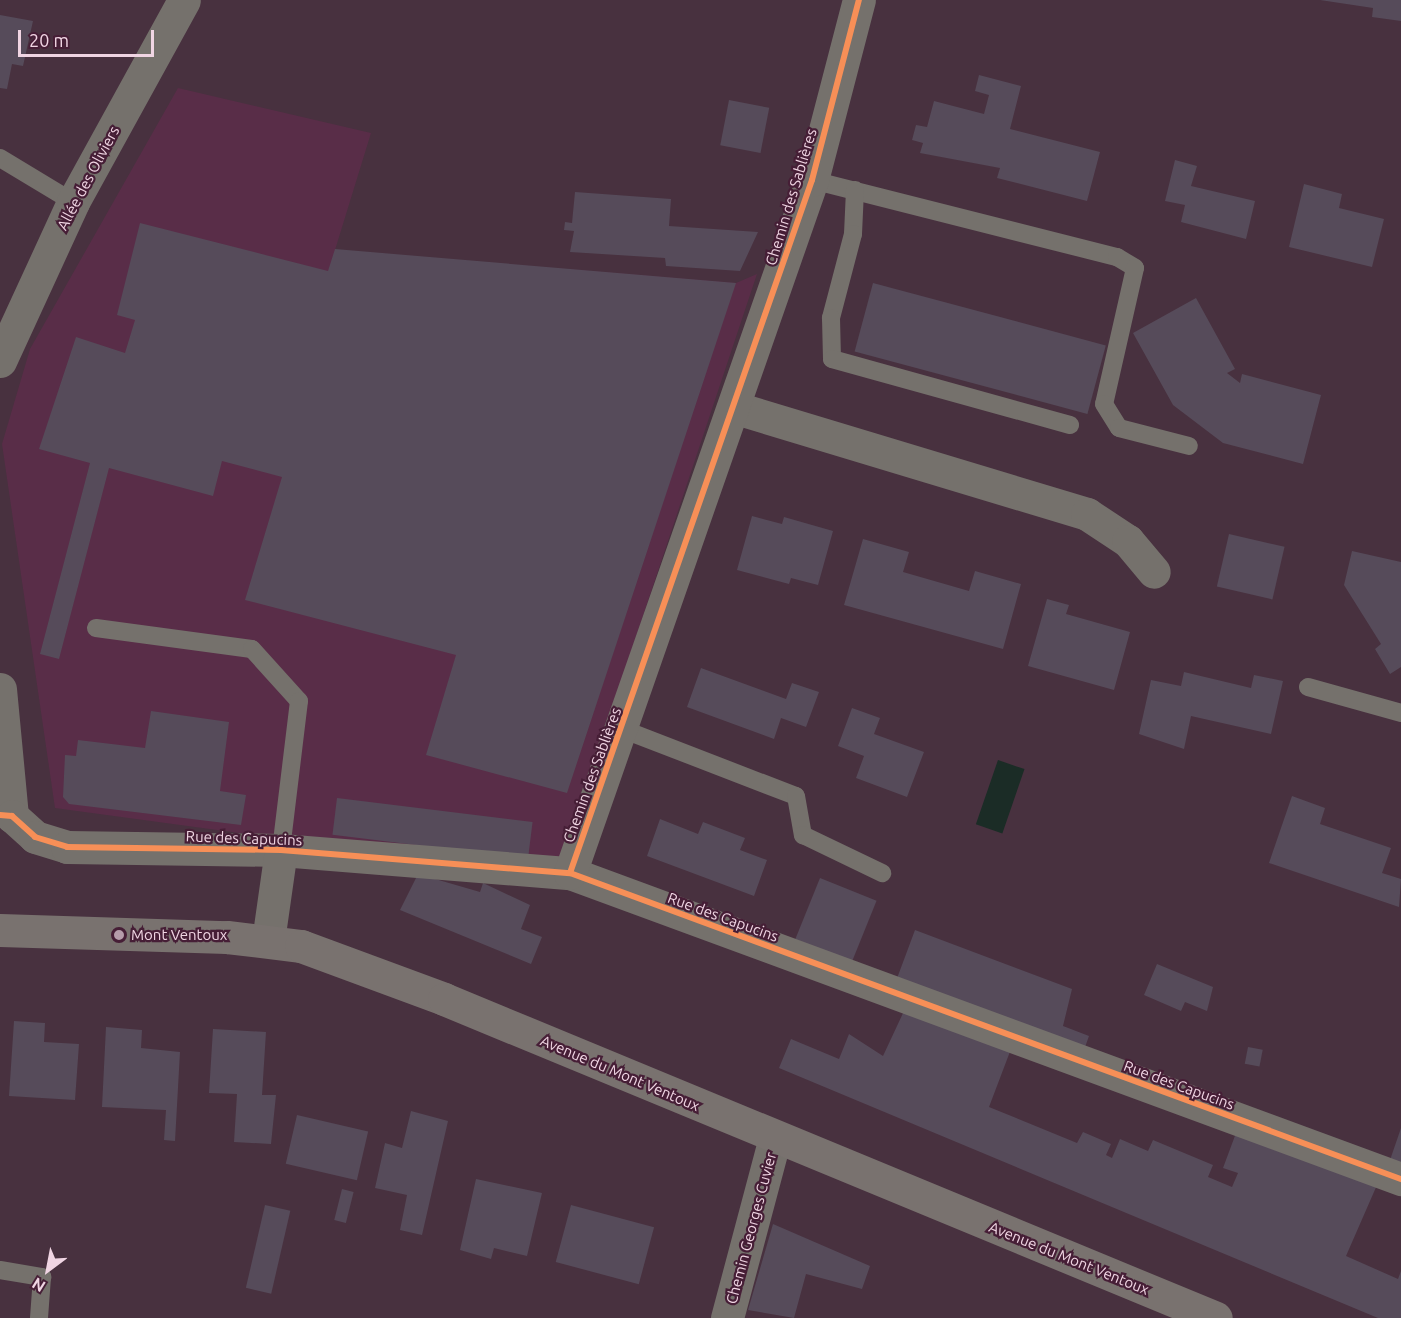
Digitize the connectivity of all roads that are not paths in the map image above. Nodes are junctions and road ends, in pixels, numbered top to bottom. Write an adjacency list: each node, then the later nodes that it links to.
1 (184, 0): 6 (street, Allée des Oliviers)
2 (859, 0): 4 (street, Chemin des Sablières)
3 (0, 158): 6 (lane)
4 (812, 180): 5 (lane); 8 (street, Chemin des Sablières)
5 (855, 190): 9 (lane); 10 (lane)
6 (73, 202): 7 (street, Allée des Oliviers)
7 (0, 361)
8 (736, 408): 11 (street); 16 (street, Chemin des Sablières)
9 (1070, 425)
10 (1189, 446)
11 (1155, 572)
12 (96, 628): 18 (lane)
13 (1308, 687): 15 (lane)
14 (0, 689): 17 (street)
15 (1401, 713)
16 (622, 729): 19 (street, Chemin des Sablières); 20 (lane)
17 (6, 816): 18 (street, Rue des Capucins)
18 (281, 850): 19 (street, Rue des Capucins); 22 (street)
19 (570, 873): 24 (street, Rue des Capucins)
20 (882, 873)
21 (0, 930): 22 (main road, Avenue du Mont Ventoux)
22 (268, 941): 23 (main road, Avenue du Mont Ventoux)
23 (775, 1138): 27 (street, Chemin Georges Cuvier); 28 (main road, Avenue du Mont Ventoux)
24 (1401, 1179)
25 (0, 1270): 26 (lane)
26 (39, 1318)
27 (727, 1318)
28 (1216, 1318)

